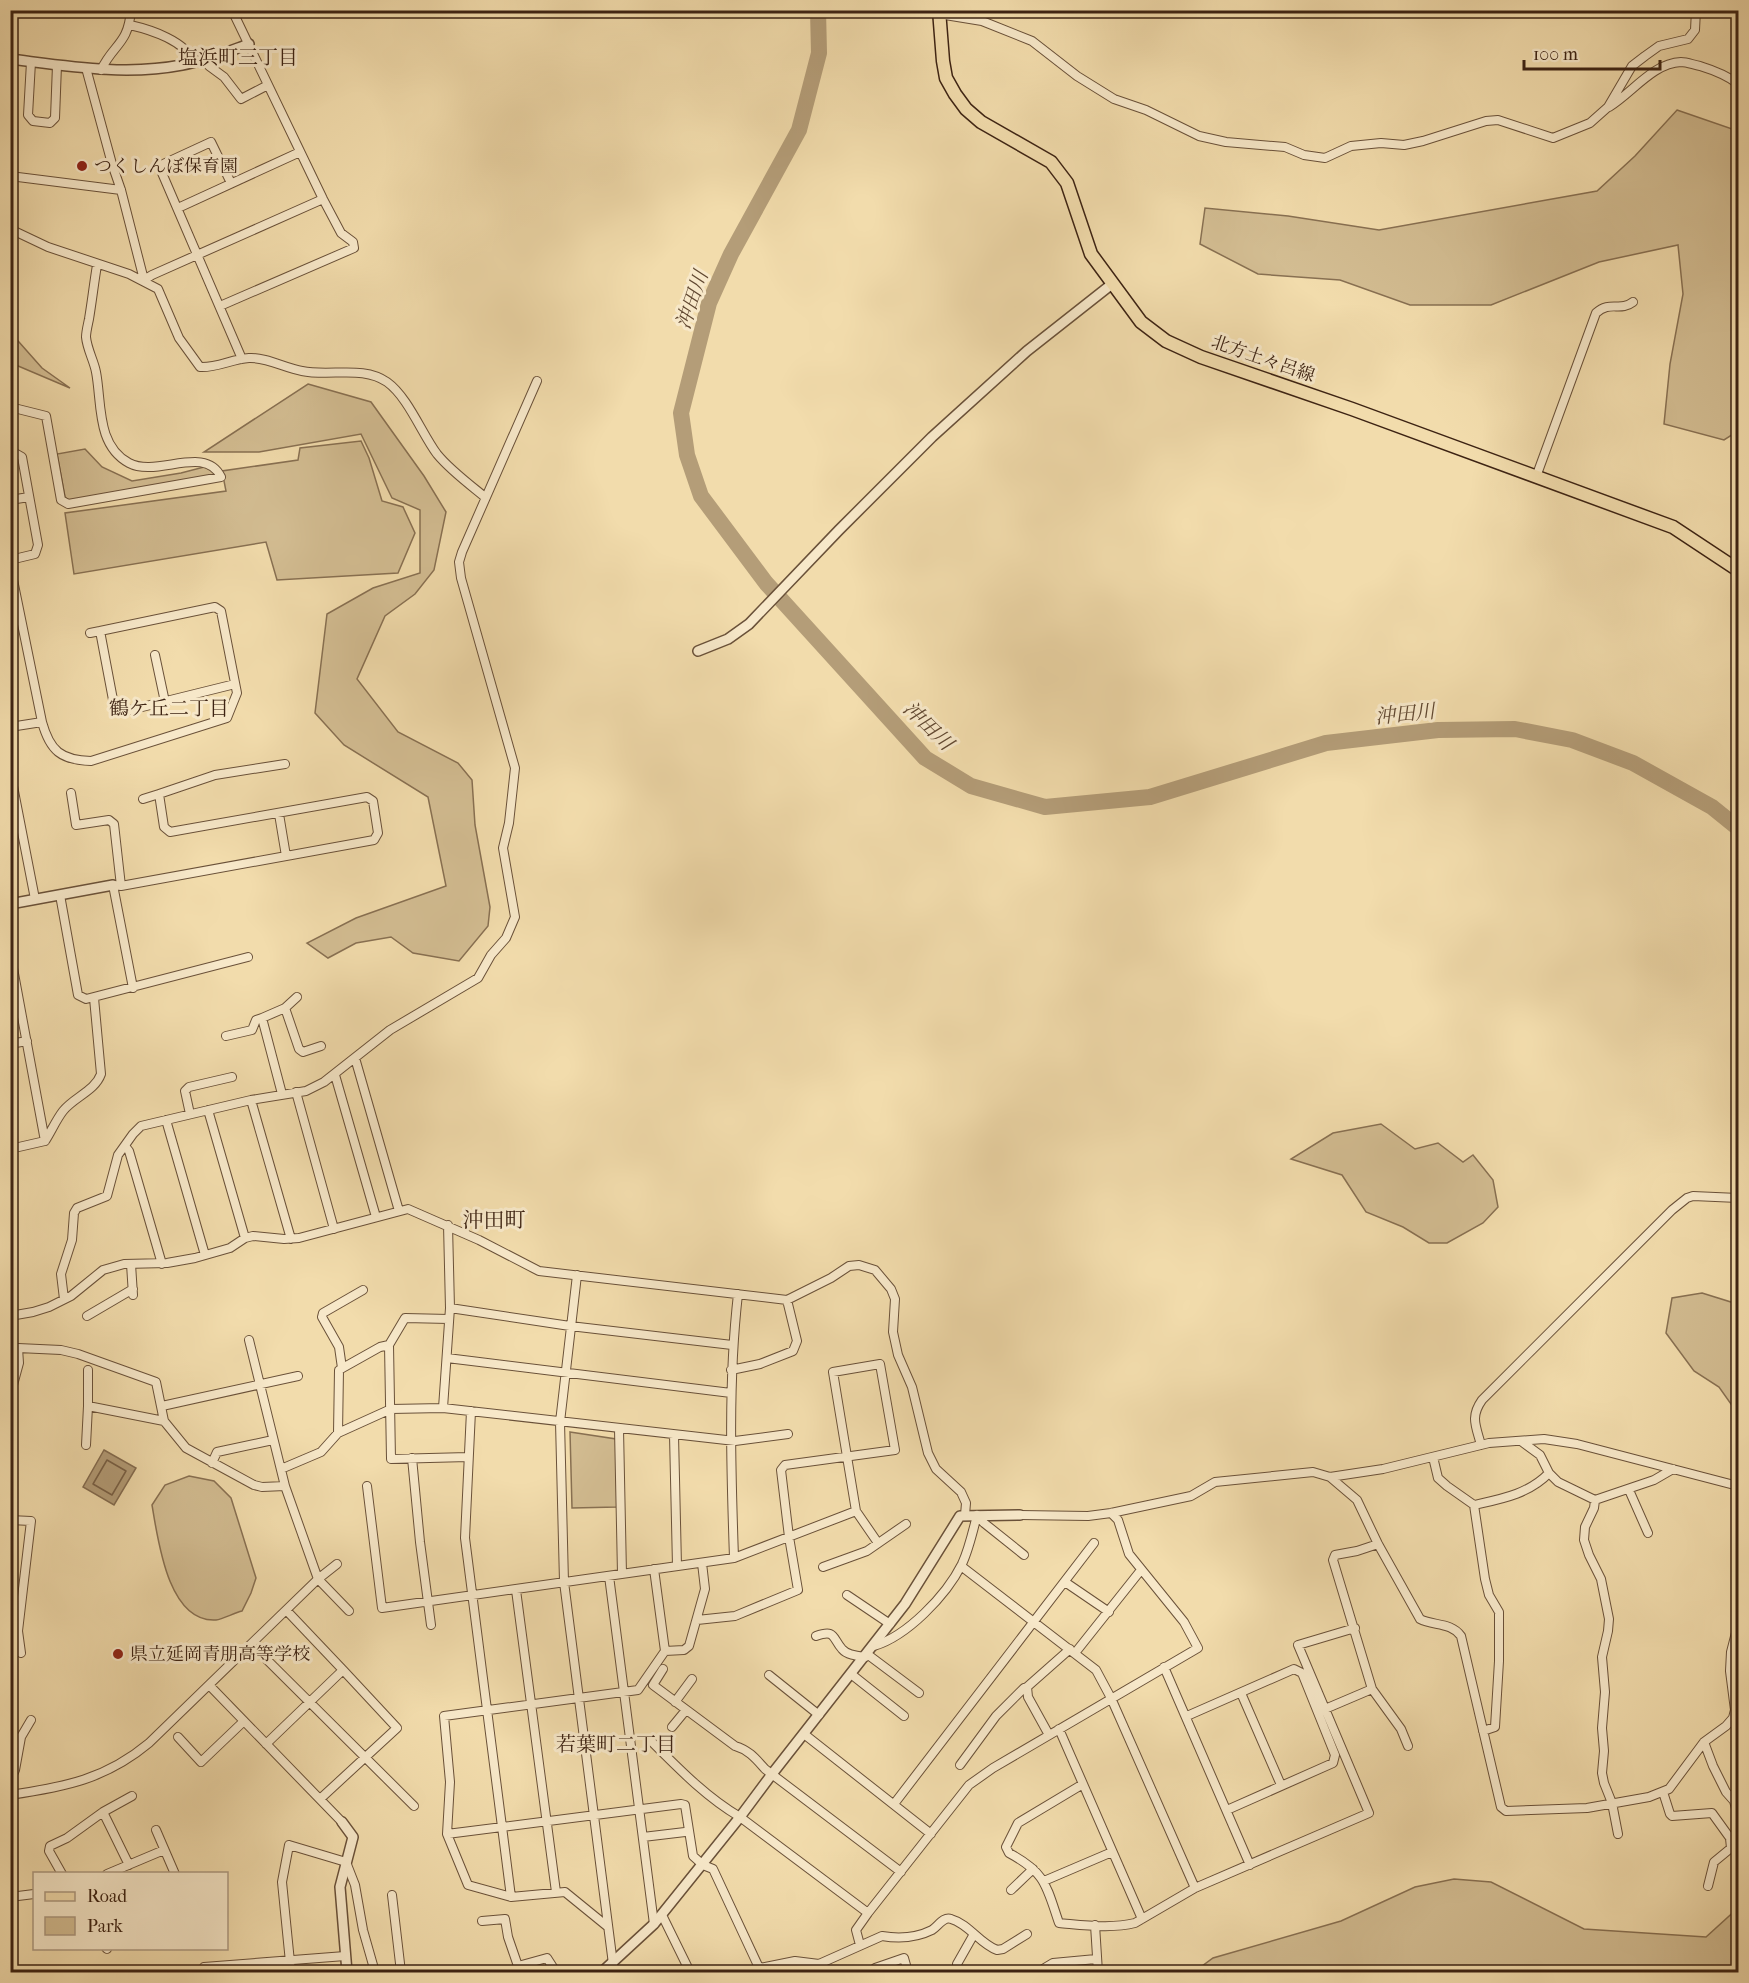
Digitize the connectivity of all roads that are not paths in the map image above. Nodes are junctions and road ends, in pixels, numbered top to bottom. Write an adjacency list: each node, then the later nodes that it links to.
1 (131, 10): 5 (street)
2 (232, 10): 6 (street)
3 (1696, 10): 16 (street)
4 (939, 12): 16 (street); 27 (main road, 北方土々呂線)
5 (130, 26): 10 (street); 13 (street)
6 (249, 44): 8 (street); 15 (street)
7 (10, 59): 9 (street)
8 (207, 59): 10 (street); 15 (street)
9 (31, 62): 11 (street); 11 (street)
10 (194, 62): 13 (street)
11 (57, 64): 12 (street)
12 (86, 68): 13 (street); 20 (street)
13 (101, 70)
14 (1738, 84): 16 (street)
15 (268, 85): 17 (street)
16 (1608, 107)
17 (300, 152): 19 (street); 21 (street)
18 (10, 176): 20 (street)
19 (231, 183): 22 (street); 22 (street)
20 (122, 190): 26 (street)
21 (323, 200): 24 (street); 29 (street)
22 (178, 208): 24 (street)
23 (10, 229): 25 (street)
24 (198, 255): 26 (street); 29 (street)
25 (97, 265): 26 (street); 32 (street)
26 (144, 280): 30 (street)
27 (1112, 284): 34 (main road, 北方土々呂線); 43 (street)
28 (1633, 302): 34 (street)
29 (220, 306): 30 (street)
30 (242, 359): 36 (street)
31 (537, 381): 36 (street)
32 (10, 407)
33 (10, 453): 35 (street)
34 (1536, 477): 40 (main road, 北方土々呂線)
35 (29, 497): 37 (street); 38 (street)
36 (485, 497): 71 (street)
37 (10, 500)
38 (10, 560)
39 (10, 565): 47 (street)
40 (1738, 570)
41 (100, 631): 42 (street); 45 (street); 46 (street)
42 (90, 633)
43 (698, 651)
44 (155, 655): 46 (street)
45 (235, 684): 46 (street); 47 (street)
46 (165, 702)
47 (42, 722): 48 (street)
48 (10, 727)
49 (285, 764): 52 (street)
50 (10, 782): 58 (street)
51 (71, 793): 56 (street)
52 (159, 794): 53 (street); 54 (street)
53 (143, 799)
54 (279, 814): 55 (street); 55 (street)
55 (286, 856): 56 (street)
56 (117, 886): 57 (street); 62 (street)
57 (60, 895): 58 (street); 64 (street)
58 (35, 899): 59 (street)
59 (10, 904)
60 (10, 952): 68 (street)
61 (248, 957): 62 (street)
62 (133, 988): 64 (street)
63 (297, 997): 65 (street)
64 (94, 998): 80 (street)
65 (285, 1008): 66 (street); 70 (street)
66 (262, 1018): 67 (street); 75 (street)
67 (226, 1036)
68 (27, 1041): 69 (street); 80 (street)
69 (10, 1044)
70 (321, 1047)
71 (355, 1058): 72 (street); 84 (street)
72 (335, 1075): 74 (street); 85 (street)
73 (232, 1077): 78 (street)
74 (296, 1092): 75 (street); 87 (street)
75 (282, 1094): 76 (street)
76 (251, 1100): 77 (street); 89 (street)
77 (208, 1110): 78 (street); 88 (street)
78 (190, 1114): 79 (street)
79 (166, 1120): 81 (street); 90 (street)
80 (45, 1142): 82 (street)
81 (125, 1146): 91 (street); 96 (street)
82 (10, 1149)
83 (1738, 1198): 131 (street)
84 (399, 1211): 85 (street); 86 (street)
85 (376, 1217): 87 (street)
86 (448, 1225): 93 (street); 98 (street)
87 (334, 1229): 89 (street)
88 (245, 1238): 89 (street); 90 (street)
89 (291, 1239)
90 (205, 1256): 91 (street)
91 (162, 1263): 92 (street)
92 (131, 1264): 96 (street); 100 (street)
93 (577, 1275): 95 (street); 102 (street)
94 (363, 1290): 108 (street)
95 (738, 1294): 97 (street); 105 (street)
96 (64, 1299): 99 (street)
97 (787, 1300): 109 (street); 149 (street)
98 (450, 1308): 101 (street); 102 (street)
99 (10, 1316)
100 (87, 1316)
101 (449, 1319): 104 (street); 107 (street)
102 (570, 1326): 105 (street); 111 (street)
103 (249, 1340): 113 (street)
104 (389, 1345): 108 (street); 119 (street)
105 (732, 1345): 109 (street)
106 (14, 1348): 115 (street); 117 (street)
107 (447, 1358): 111 (street); 118 (street)
108 (342, 1368): 124 (street)
109 (731, 1370): 114 (street)
110 (88, 1371): 116 (street)
111 (564, 1374): 114 (street); 122 (street)
112 (298, 1376): 113 (street)
113 (260, 1385): 117 (street); 127 (street)
114 (730, 1393): 128 (street)
115 (10, 1396)
116 (88, 1406): 121 (street); 130 (street)
117 (162, 1406): 121 (street)
118 (443, 1408): 119 (street); 120 (street)
119 (391, 1409): 124 (street); 135 (street)
120 (471, 1411): 122 (street); 132 (street)
121 (164, 1421): 136 (street)
122 (560, 1422): 123 (street); 171 (street)
123 (619, 1429): 126 (street); 168 (street)
124 (338, 1433): 137 (street)
125 (788, 1434): 128 (street)
126 (674, 1435): 128 (street); 163 (street)
127 (273, 1440): 136 (street); 137 (street)
128 (730, 1441): 160 (street)
129 (1521, 1441): 131 (street); 138 (street); 139 (street)
130 (86, 1445)
131 (1481, 1445): 134 (street)
132 (468, 1457): 135 (street); 174 (street)
133 (847, 1457): 133 (street); 147 (street); 155 (street)
134 (1432, 1457): 140 (street); 146 (street)
135 (412, 1458): 176 (street)
136 (212, 1462): 141 (street)
137 (281, 1469): 141 (street)
138 (1673, 1469): 143 (street); 144 (street)
139 (1549, 1473): 145 (street); 146 (street)
140 (1330, 1477): 148 (street); 158 (street)
141 (285, 1486): 170 (street)
142 (367, 1486): 176 (street)
143 (1738, 1486)
144 (1629, 1490): 145 (street); 154 (street)
145 (1595, 1500): 237 (street)
146 (1474, 1505): 219 (street)
147 (856, 1511): 155 (street); 156 (street)
148 (1111, 1513): 151 (street); 167 (street)
149 (965, 1515): 150 (street); 182 (street)
150 (977, 1515): 151 (street); 159 (street); 164 (street)
151 (1020, 1515)
152 (10, 1520): 191 (street)
153 (906, 1524): 156 (street)
154 (1648, 1533)
155 (789, 1537): 160 (street); 180 (street)
156 (878, 1543): 165 (street)
157 (1094, 1543): 172 (street)
158 (1377, 1544): 185 (street); 219 (street)
159 (1024, 1554)
160 (734, 1558): 161 (street)
161 (702, 1563): 163 (street); 180 (street)
162 (337, 1564): 170 (street)
163 (677, 1566): 166 (street)
164 (961, 1566): 181 (street); 190 (street)
165 (823, 1567)
166 (654, 1569): 168 (street); 188 (street)
167 (1141, 1570): 179 (street); 192 (street)
168 (622, 1574): 169 (street)
169 (609, 1576): 171 (street); 201 (street)
170 (318, 1579): 177 (street); 178 (street)
171 (564, 1582): 173 (street); 205 (street)
172 (1065, 1582): 179 (street); 181 (street)
173 (516, 1590): 174 (street); 208 (street)
174 (472, 1595): 176 (street); 211 (street)
175 (847, 1595): 182 (street)
176 (428, 1601): 183 (street)
177 (287, 1611): 187 (street); 194 (street)
178 (349, 1611)
179 (1109, 1612): 189 (street)
180 (697, 1620): 188 (street)
181 (1034, 1622): 189 (street); 238 (street)
182 (890, 1624): 190 (street)
183 (431, 1625)
184 (1738, 1626): 224 (street)
185 (1354, 1629): 200 (street); 209 (street)
186 (816, 1636): 190 (street)
187 (251, 1644): 198 (street); 206 (street)
188 (665, 1651): 201 (street)
189 (1073, 1651): 199 (street); 204 (street)
190 (869, 1652): 195 (street); 202 (street)
191 (21, 1653)
192 (1164, 1667): 204 (street); 214 (street)
193 (663, 1669): 207 (street)
194 (343, 1670): 206 (street); 227 (street)
195 (851, 1674): 212 (street); 213 (street)
196 (769, 1675): 212 (street)
197 (692, 1679): 207 (street)
198 (209, 1685): 216 (street); 234 (street)
199 (1027, 1687): 221 (street); 228 (street)
200 (1372, 1689): 209 (street); 226 (street)
201 (624, 1693): 205 (street); 240 (street)
202 (919, 1693)
203 (1241, 1693): 214 (street); 232 (street); 232 (street)
204 (1111, 1698): 218 (street); 270 (street)
205 (580, 1699): 208 (street); 243 (street)
206 (310, 1702): 225 (street); 227 (street)
207 (675, 1702): 210 (street)
208 (532, 1706): 211 (street); 246 (street)
209 (1325, 1709): 262 (street)
210 (686, 1710): 217 (street); 229 (street)
211 (488, 1711): 248 (street); 251 (street)
212 (819, 1715): 220 (street)
213 (904, 1716)
214 (1187, 1716): 241 (street)
215 (31, 1720): 230 (street)
216 (244, 1721): 222 (street); 225 (street)
217 (672, 1727)
218 (1059, 1729): 221 (street); 231 (street)
219 (1483, 1731): 237 (street)
220 (804, 1734): 229 (street); 238 (street)
221 (1049, 1735): 252 (street)
222 (178, 1737)
223 (650, 1740): 245 (street)
224 (1704, 1742): 233 (street); 244 (street)
225 (266, 1744): 236 (street)
226 (1408, 1746)
227 (365, 1757): 236 (street); 239 (street)
228 (960, 1765)
229 (772, 1774): 245 (street); 267 (street)
230 (10, 1780)
231 (1083, 1784): 258 (street); 263 (street)
232 (1281, 1785): 241 (street)
233 (1663, 1792): 237 (street); 256 (street)
234 (10, 1795)
235 (132, 1796): 242 (street)
236 (320, 1799): 247 (street)
237 (1612, 1803): 253 (street)
238 (894, 1804): 252 (street)
239 (414, 1806)
240 (640, 1809): 243 (street); 254 (street); 261 (street)
241 (1227, 1810): 262 (street)
242 (102, 1812): 260 (street); 264 (street)
243 (593, 1815): 246 (street); 283 (street)
244 (1738, 1816)
245 (740, 1817): 261 (street); 277 (street)
246 (547, 1821): 248 (street); 272 (street)
247 (342, 1822): 259 (street)
248 (502, 1827): 251 (street); 276 (street)
249 (156, 1830): 257 (street)
250 (685, 1832): 254 (street)
251 (447, 1834): 276 (street)
252 (931, 1834): 267 (street)
253 (1618, 1834)
254 (643, 1837): 281 (street)
255 (1738, 1841): 256 (street)
256 (1731, 1848): 269 (street)
257 (164, 1850): 260 (street); 266 (street)
258 (1112, 1852): 268 (street); 279 (street)
259 (346, 1862): 287 (street); 289 (street); 296 (street)
260 (129, 1865): 265 (street)
261 (702, 1865): 278 (street); 292 (street)
262 (1250, 1865): 270 (street)
263 (1033, 1869): 268 (street); 271 (street)
264 (61, 1872)
265 (112, 1872)
266 (174, 1872)
267 (900, 1872): 277 (street)
268 (1044, 1881): 282 (street)
269 (1708, 1886)
270 (1195, 1888): 279 (street)
271 (1011, 1890)
272 (556, 1892): 276 (street); 283 (street)
273 (33, 1894): 275 (street)
274 (392, 1895): 297 (street)
275 (10, 1897)
276 (511, 1897)
277 (868, 1913): 286 (street)
278 (662, 1915): 281 (street); 300 (street)
279 (1142, 1919): 282 (street)
280 (482, 1921): 298 (street)
281 (654, 1924): 290 (street)
282 (1095, 1925): 288 (street)
283 (608, 1927): 290 (street)
284 (974, 1934): 285 (street); 286 (street); 302 (street)
285 (1027, 1934)
286 (860, 1945): 292 (street)
287 (345, 1956): 289 (street); 295 (street)
288 (1096, 1959): 303 (street); 304 (street)
289 (290, 1960): 293 (street); 294 (street)
290 (613, 1964): 299 (street)
291 (874, 1968): 301 (street)
292 (760, 1970)
293 (205, 1972)
294 (291, 1972)
295 (347, 1972)
296 (375, 1972)
297 (401, 1972)
298 (556, 1972)
299 (602, 1972)
300 (690, 1972)
301 (908, 1972)
302 (959, 1972)
303 (1038, 1972)
304 (1098, 1972)

